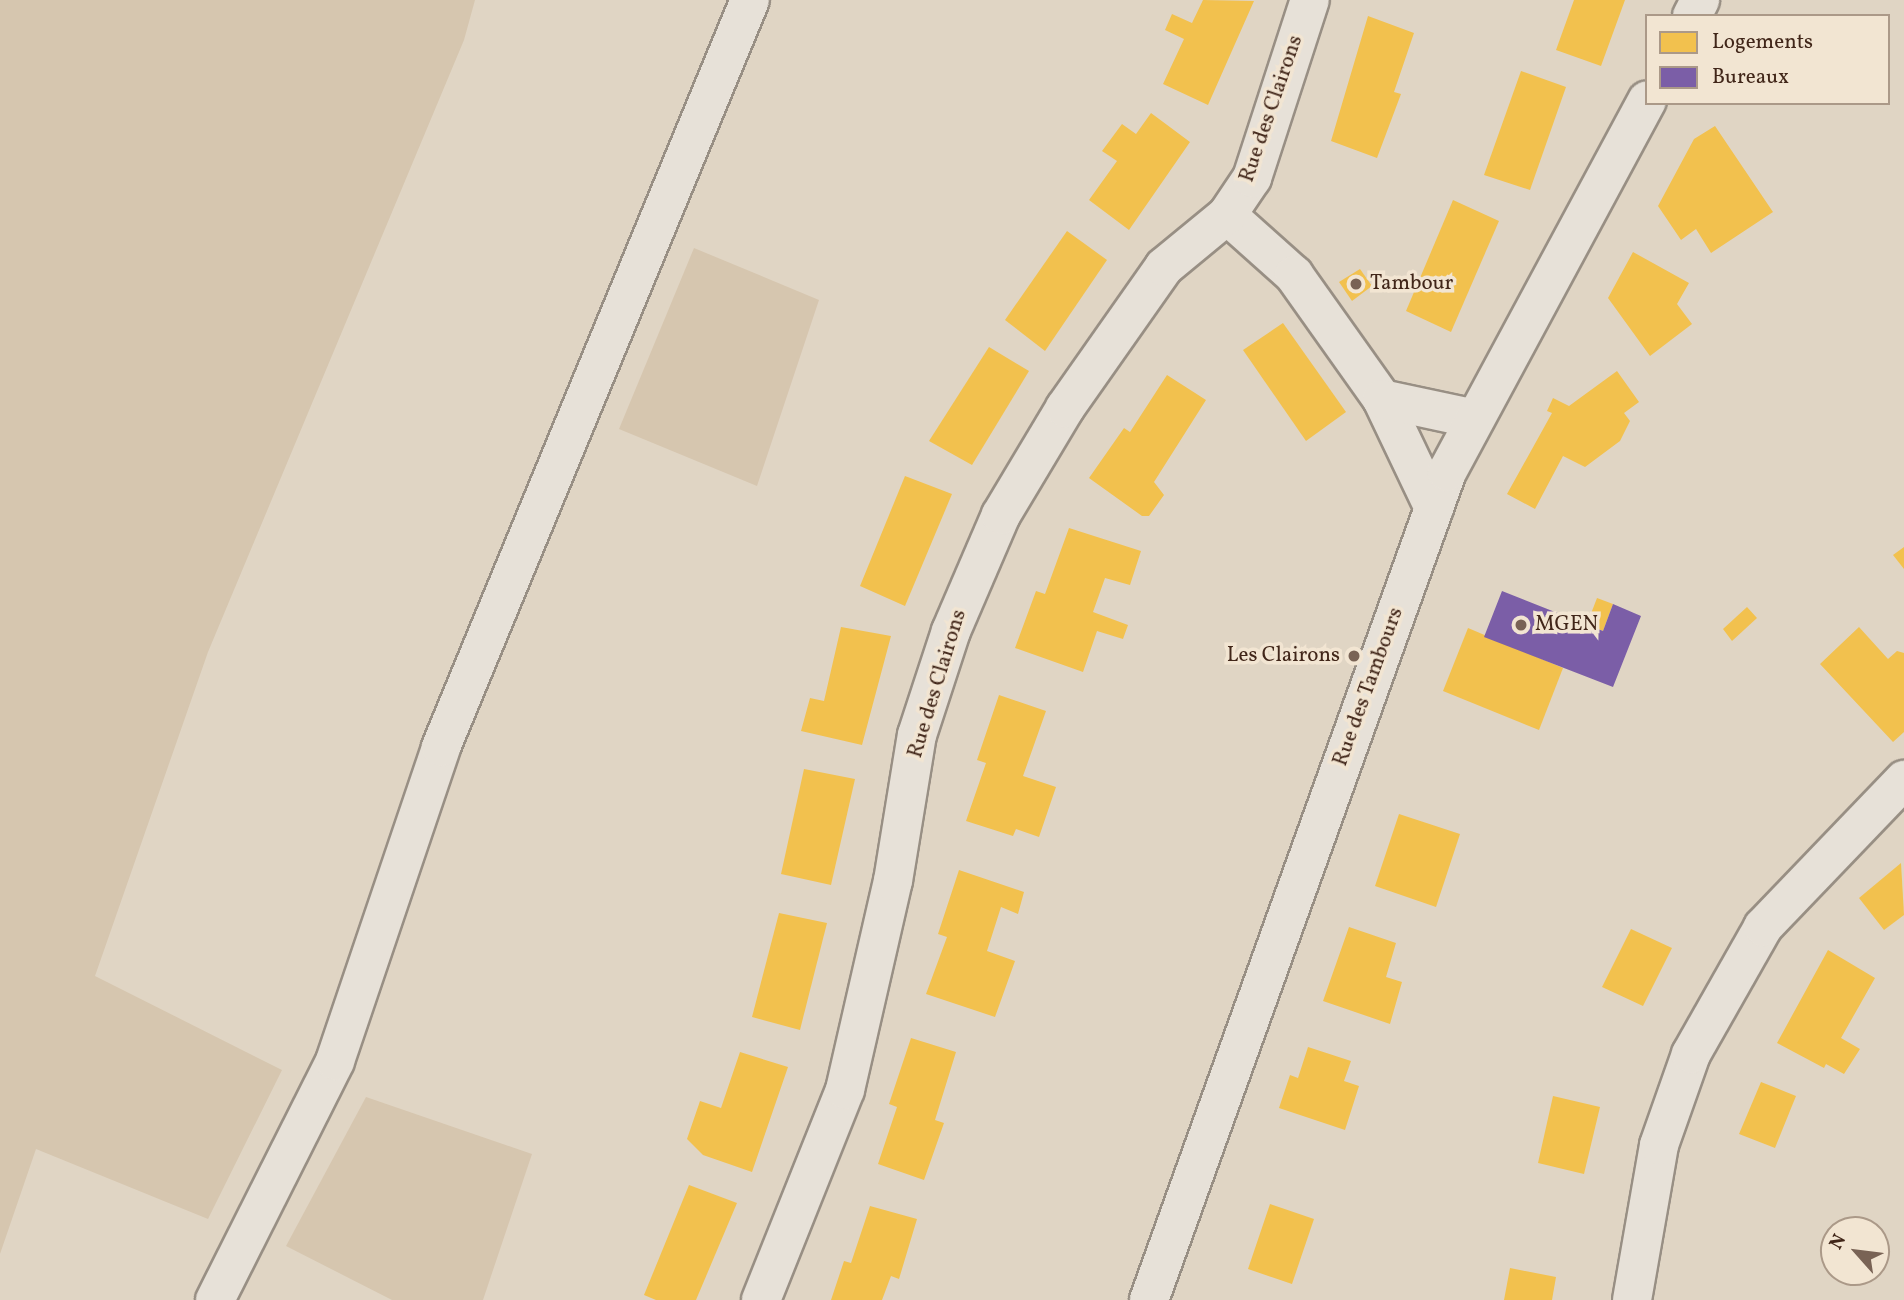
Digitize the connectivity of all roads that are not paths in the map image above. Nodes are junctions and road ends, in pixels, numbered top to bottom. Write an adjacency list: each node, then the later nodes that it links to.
1 (750, 0): 9 (street)
2 (1310, 0): 4 (street, Rue des Clairons)
3 (1645, 104): 6 (street, Rue des Tambours)
4 (1227, 215): 5 (street); 10 (street, Rue des Clairons)
5 (1382, 399): 6 (street); 7 (street)
6 (1475, 419): 7 (street, Rue des Tambours)
7 (1434, 508): 11 (street, Rue des Tambours)
8 (1904, 780): 12 (street)
9 (215, 1300)
10 (761, 1300)
11 (1149, 1300)
12 (1632, 1300)

